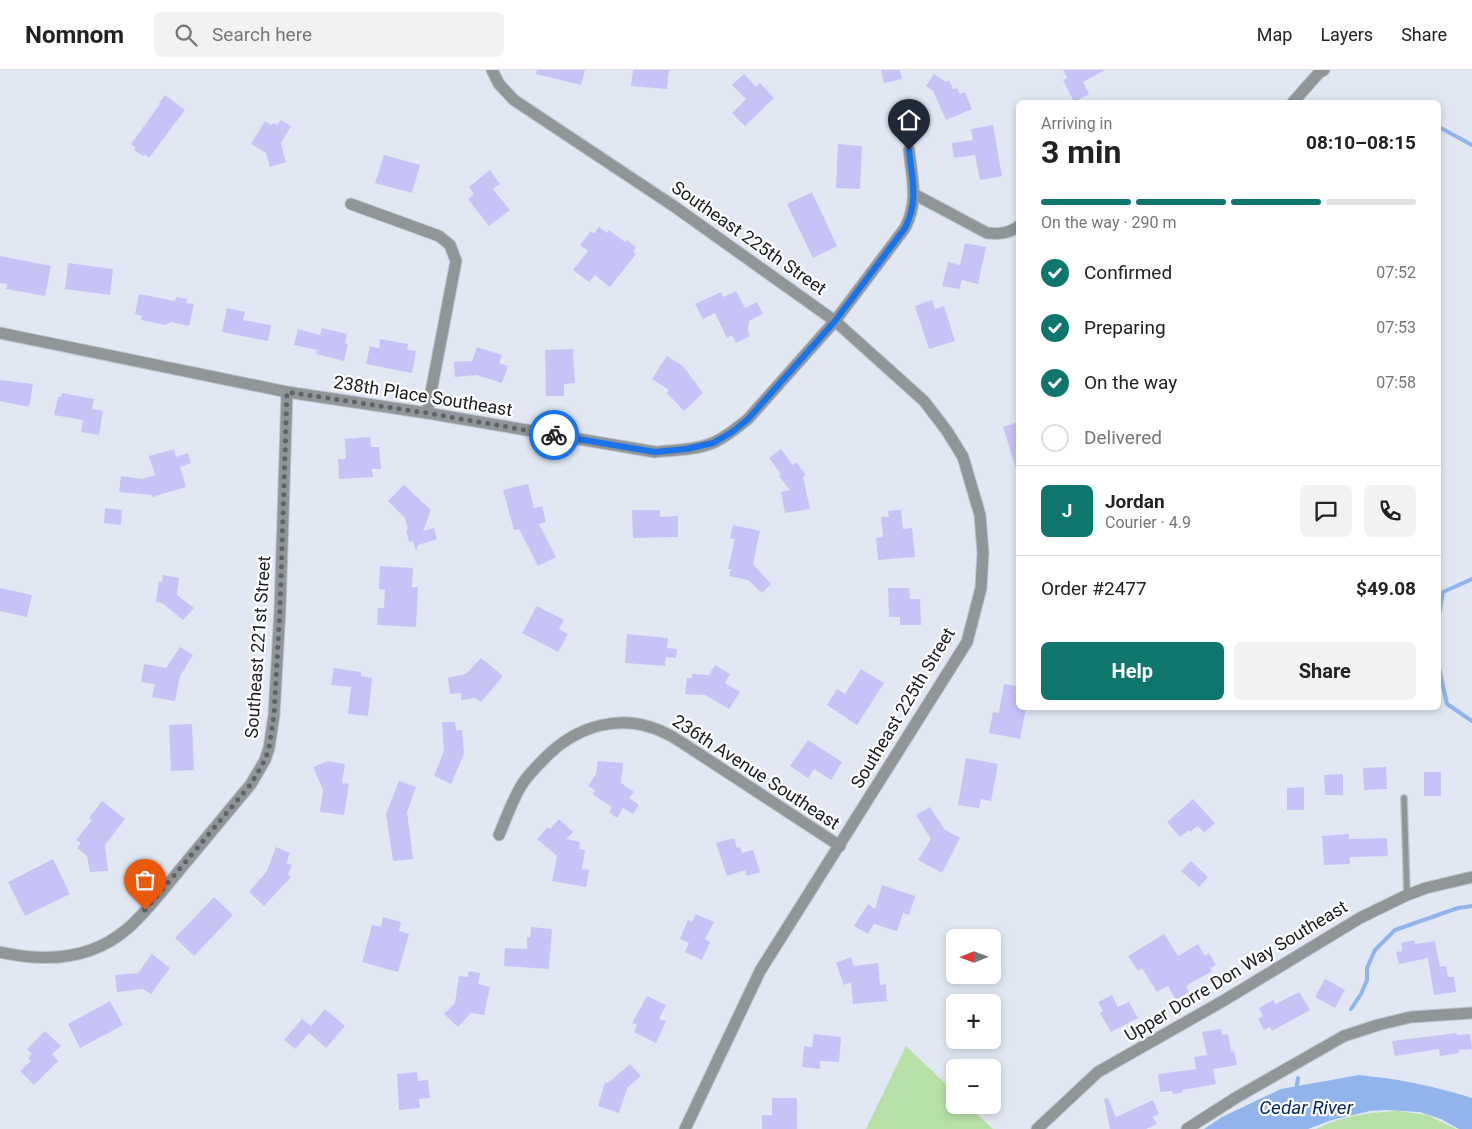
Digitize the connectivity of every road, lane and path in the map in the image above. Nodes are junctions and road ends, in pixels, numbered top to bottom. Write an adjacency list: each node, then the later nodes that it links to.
1 (492, 70): 8 (street, Southeast 225th Street)
2 (1324, 70): 3 (street)
3 (1296, 100)
4 (909, 150): 5 (street, 238th Place Southeast)
5 (914, 194): 7 (street); 8 (street, 238th Place Southeast)
6 (351, 204): 11 (street)
7 (1016, 228)
8 (835, 321): 11 (street, 238th Place Southeast); 14 (street, Southeast 225th Street)
9 (0, 333): 10 (street, 238th Place Southeast)
10 (287, 392): 11 (street, 238th Place Southeast); 17 (street, Southeast 221st Street)
11 (427, 413)
12 (1404, 798): 16 (lane)
13 (499, 835): 14 (street, 236th Avenue Southeast)
14 (840, 846): 19 (street, Southeast 225th Street)
15 (1472, 877): 16 (street, Upper Dorre Don Way Southeast)
16 (1407, 894): 20 (street, Upper Dorre Don Way Southeast)
17 (0, 952)
18 (1472, 1013): 21 (street)
19 (685, 1129)
20 (1037, 1129)
21 (1187, 1129)

